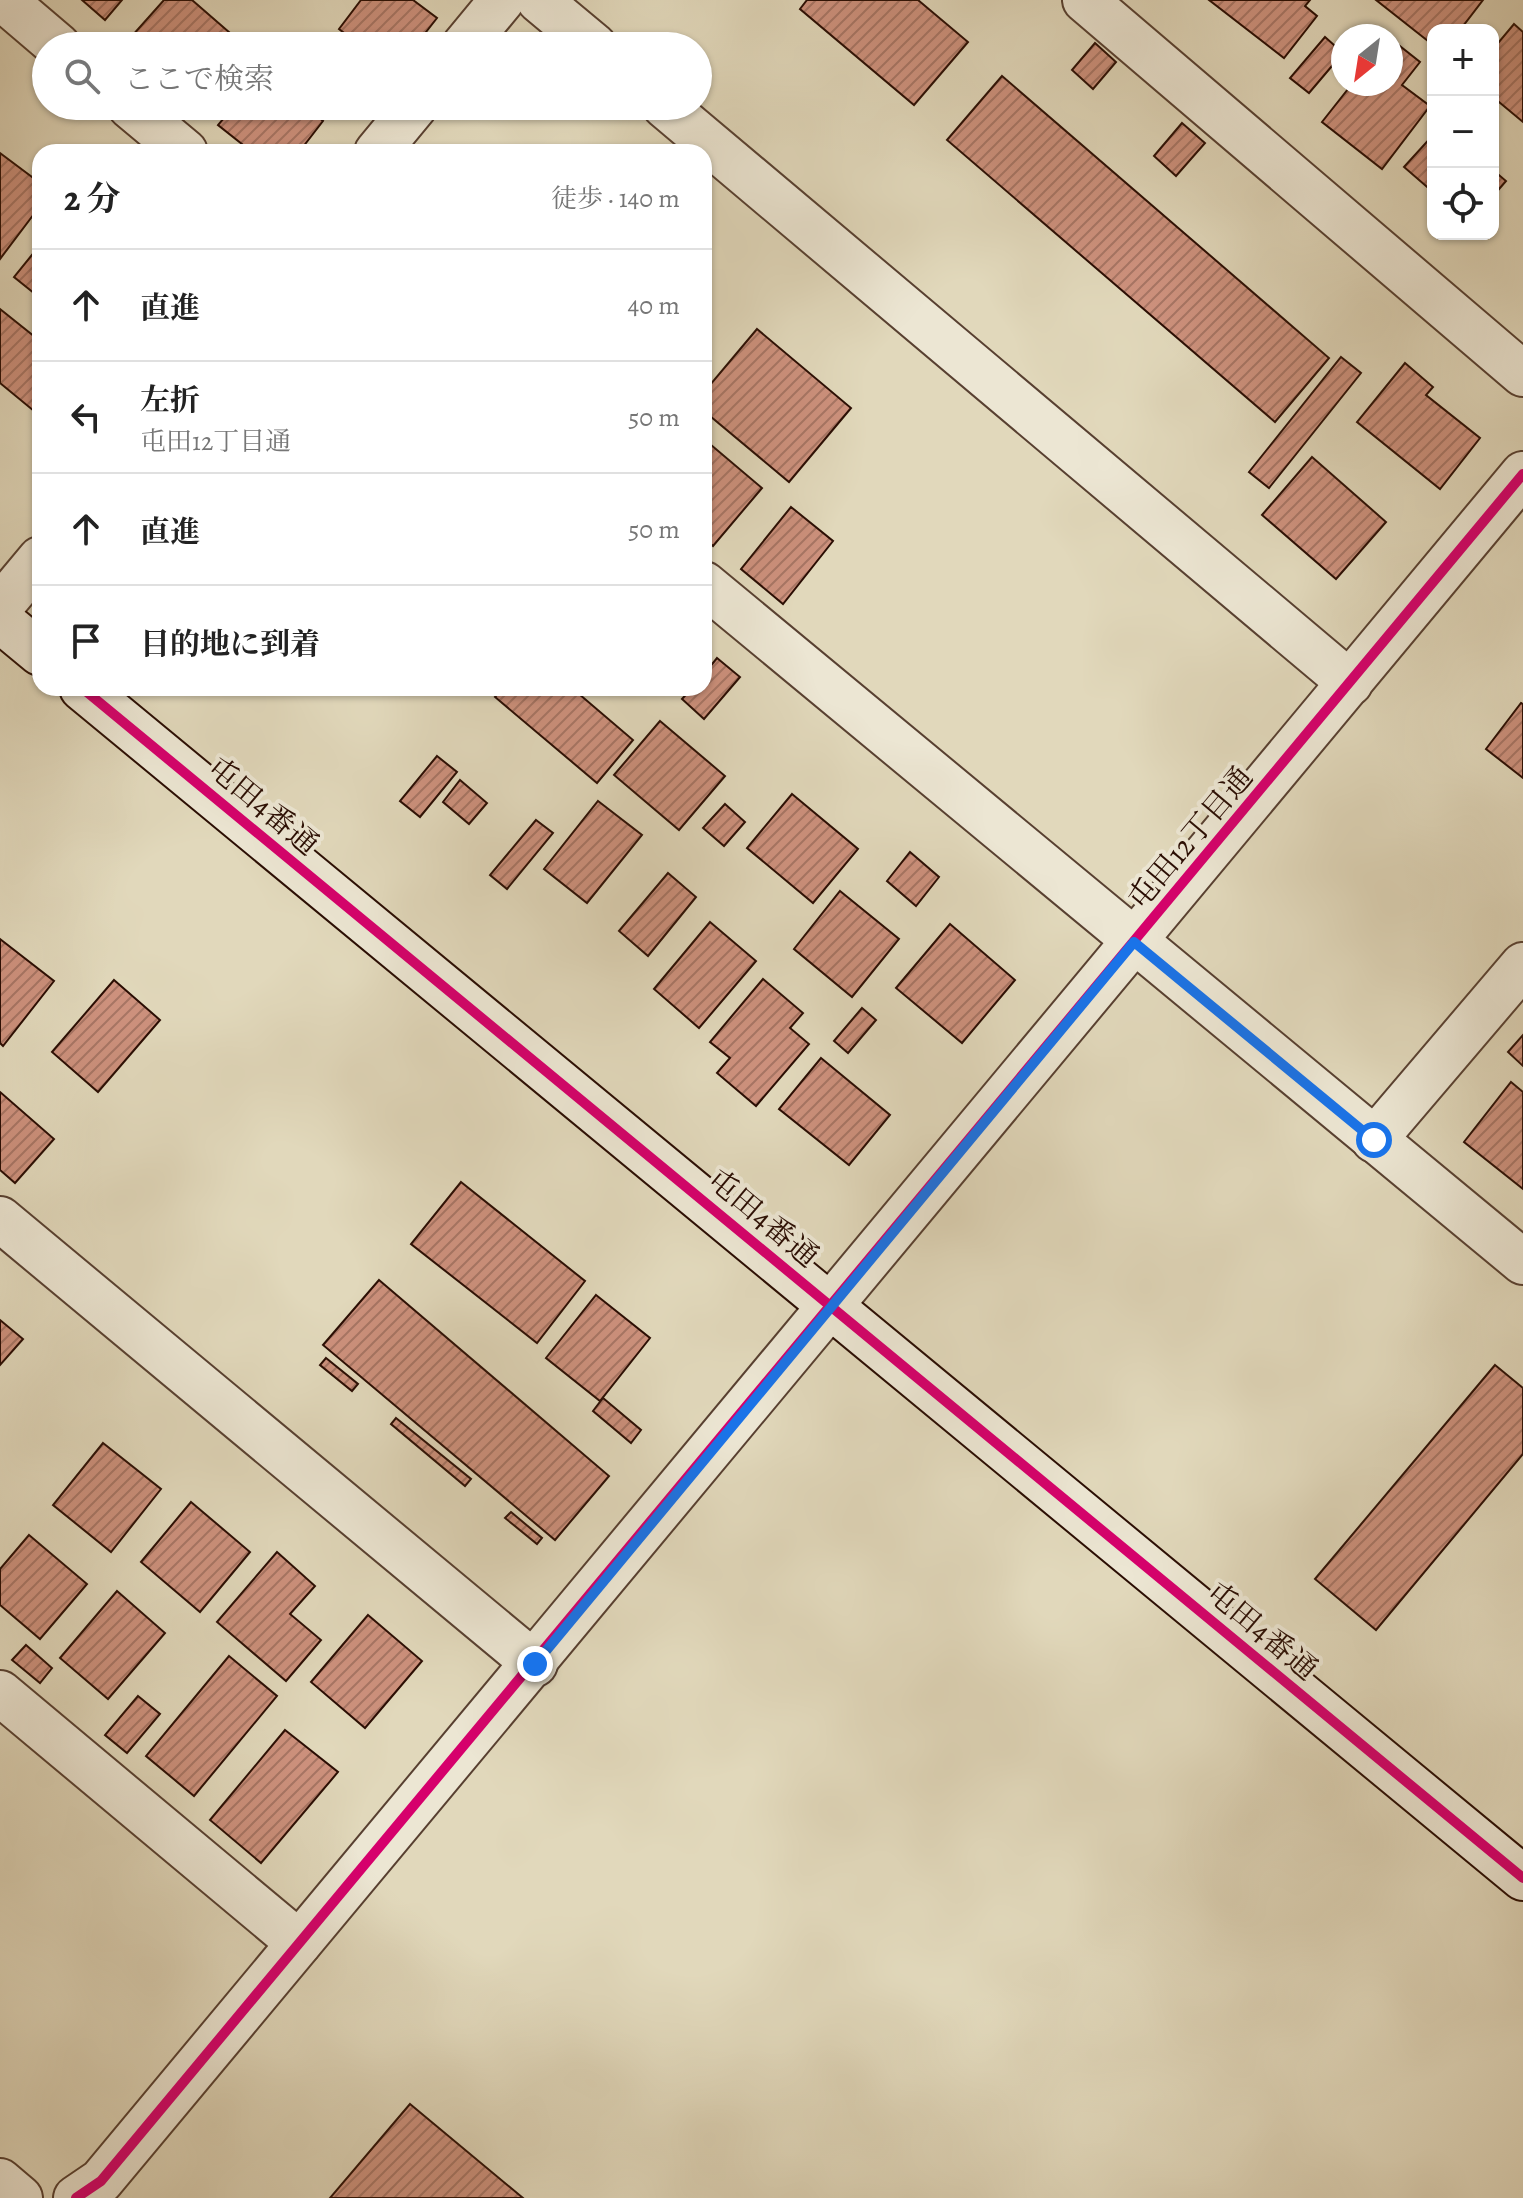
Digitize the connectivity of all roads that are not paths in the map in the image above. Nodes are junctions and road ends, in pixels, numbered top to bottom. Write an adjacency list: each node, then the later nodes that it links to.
1 (4, 0): 5 (street)
2 (502, 0): 6 (street)
3 (539, 0): 7 (street)
4 (1085, 0): 15 (street)
5 (42, 32)
6 (476, 32)
7 (577, 32)
8 (147, 120): 11 (street)
9 (403, 120): 12 (street)
10 (682, 120): 13 (street)
11 (175, 144)
12 (384, 144)
13 (710, 144)
14 (712, 146): 22 (street)
15 (1523, 374)
16 (1523, 474): 22 (street, 屯田12丁目通)
17 (32, 569): 19 (street)
18 (712, 591): 24 (street)
19 (0, 607)
20 (0, 620): 21 (street)
21 (32, 646)
22 (1350, 683): 24 (street, 屯田12丁目通)
23 (92, 696): 29 (street, 屯田4番通)
24 (1134, 942): 26 (street); 29 (street, 屯田12丁目通)
25 (1523, 965): 26 (street)
26 (1374, 1140): 28 (street)
27 (0, 1219): 30 (street)
28 (1523, 1262)
29 (832, 1306): 30 (street, 屯田12丁目通); 32 (street, 屯田4番通)
30 (535, 1664): 33 (street, 屯田12丁目通)
31 (0, 1693): 33 (street)
32 (1523, 1878)
33 (299, 1943): 36 (street, 屯田12丁目通)
34 (0, 2181): 35 (street)
35 (20, 2198)
36 (76, 2198)

